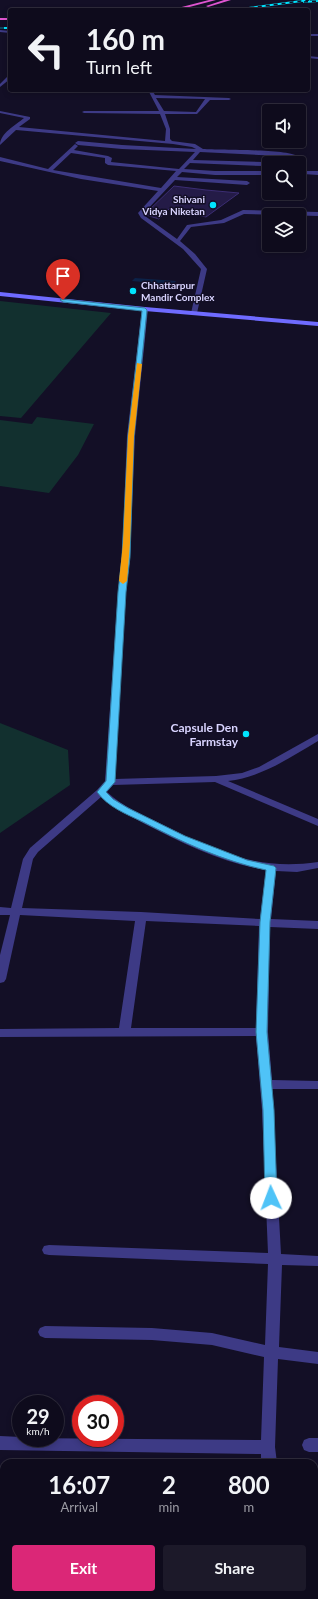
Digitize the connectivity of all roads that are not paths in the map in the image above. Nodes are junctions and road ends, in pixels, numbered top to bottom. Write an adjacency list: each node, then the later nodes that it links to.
1 (214, 0): 3 (highway)
2 (229, 0): 4 (highway)
3 (180, 8)
4 (203, 8)
5 (8, 79): 6 (street)
6 (0, 86)
7 (151, 92): 8 (street)
8 (154, 96): 9 (street); 13 (street)
9 (209, 98): 10 (street); 13 (street)
10 (230, 99)
11 (0, 112): 14 (street)
12 (84, 112): 13 (street)
13 (162, 112): 17 (street)
14 (14, 128): 15 (street); 18 (street)
15 (86, 136): 16 (street); 17 (street)
16 (78, 143): 19 (street); 20 (street)
17 (172, 143): 20 (street)
18 (0, 144)
19 (70, 151): 25 (street); 26 (street)
20 (199, 151): 21 (street); 23 (street)
21 (291, 156)
22 (0, 159): 26 (street)
23 (188, 161): 24 (street); 25 (street)
24 (262, 164)
25 (179, 170): 27 (street); 30 (street)
26 (49, 171): 32 (street)
27 (262, 173)
28 (306, 173): 29 (street)
29 (318, 173)
30 (173, 178): 31 (street); 32 (street)
31 (247, 183)
32 (163, 190): 34 (street)
33 (318, 214): 34 (street)
34 (177, 242): 38 (street)
35 (0, 288): 38 (main road)
36 (0, 294): 37 (main road)
37 (145, 310): 38 (main road); 43 (street)
38 (195, 310): 39 (main road); 40 (main road)
39 (318, 317)
40 (318, 324)
41 (318, 737): 42 (street)
42 (216, 779): 43 (street); 45 (street)
43 (110, 782): 44 (street)
44 (101, 792): 47 (street); 49 (street)
45 (318, 823)
46 (318, 865): 47 (street)
47 (271, 868): 51 (street)
48 (0, 911): 49 (street)
49 (16, 912): 50 (street); 53 (street)
50 (141, 916): 51 (street); 56 (street)
51 (265, 922): 52 (street); 54 (street)
52 (318, 925)
53 (0, 979)
54 (262, 1032): 56 (street); 57 (street)
55 (0, 1033): 56 (street)
56 (124, 1033)
57 (266, 1084): 58 (street); 60 (street)
58 (318, 1085)
59 (49, 1250): 60 (street)
60 (275, 1260): 61 (street); 63 (street)
61 (318, 1262)
62 (45, 1332): 63 (street)
63 (271, 1352): 64 (street); 66 (street)
64 (318, 1358)
65 (0, 1443): 66 (street)
66 (268, 1447): 67 (street)
67 (269, 1459)

